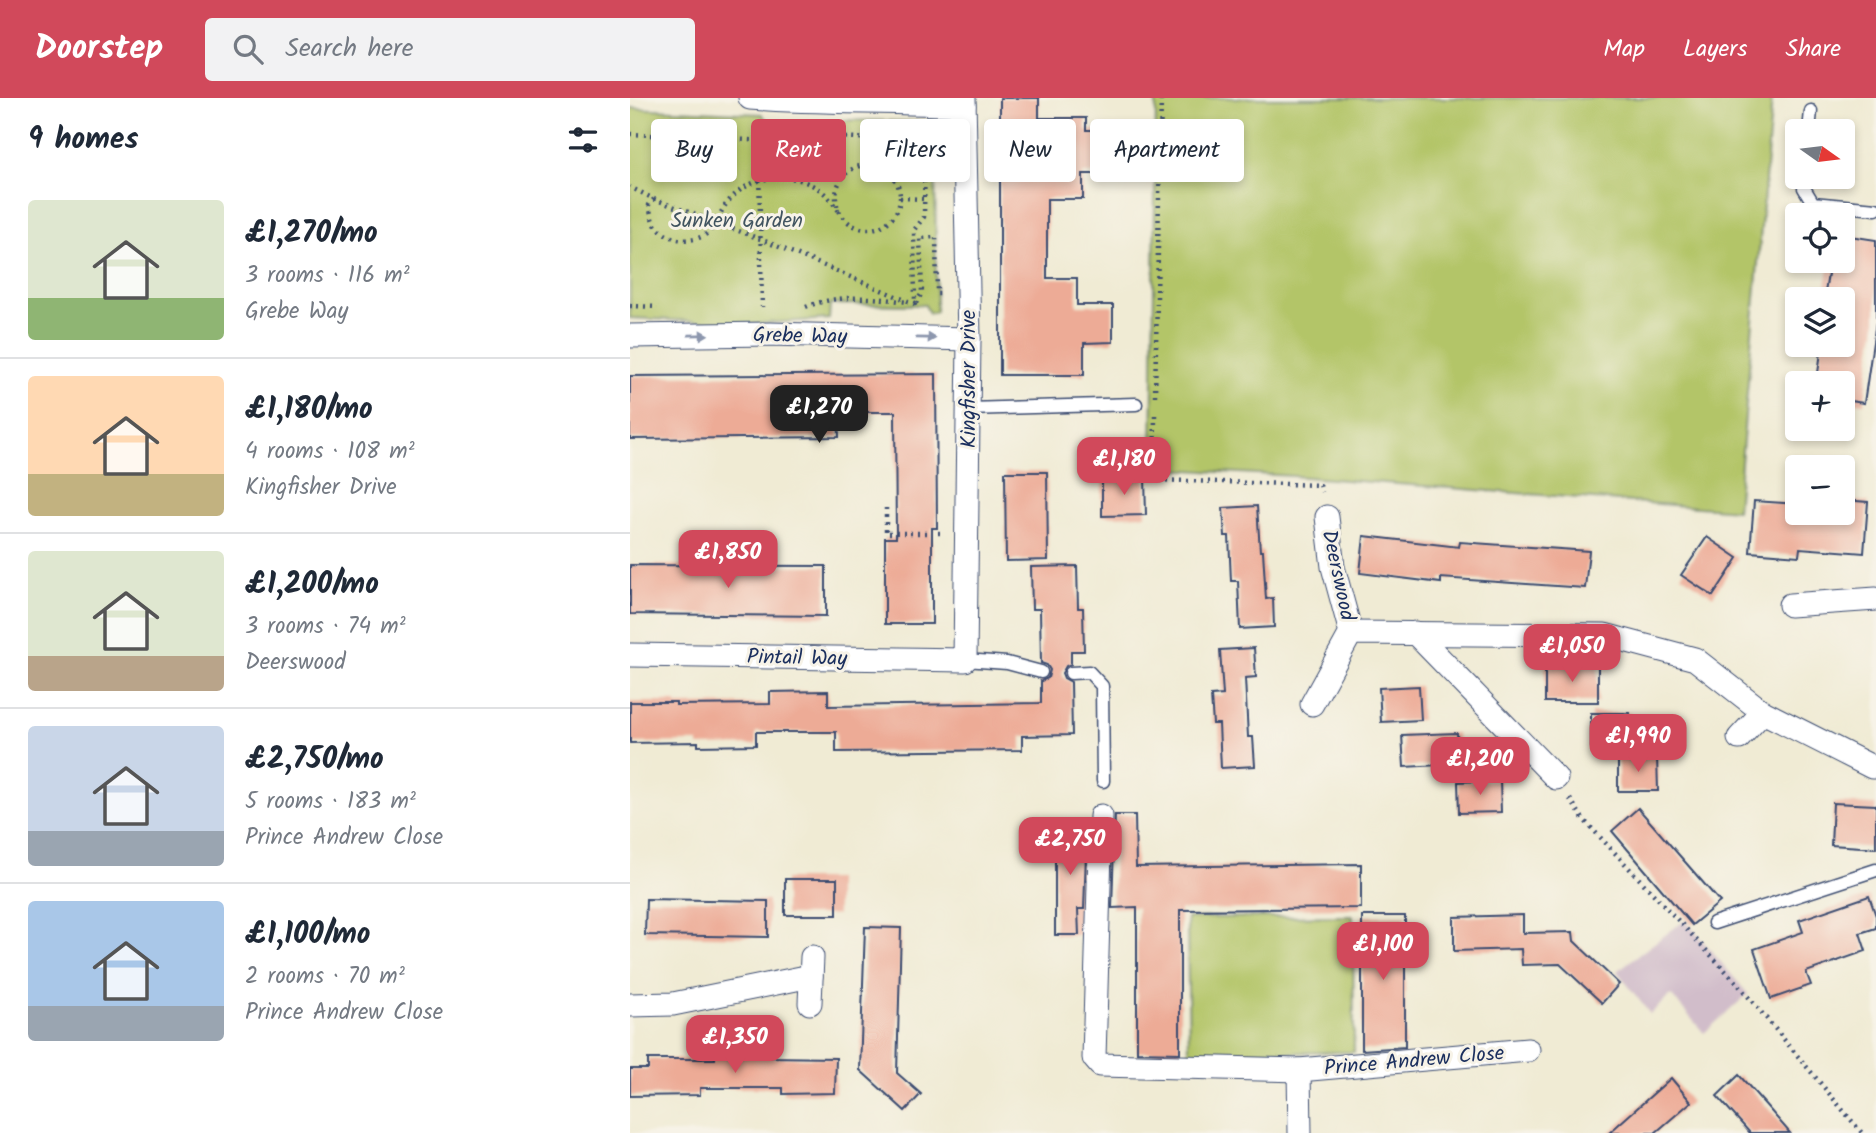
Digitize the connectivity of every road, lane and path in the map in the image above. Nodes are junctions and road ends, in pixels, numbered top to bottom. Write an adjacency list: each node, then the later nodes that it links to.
1 (750, 98): 3 (street)
2 (1161, 98): 31 (path)
3 (964, 102): 30 (street, Kingfisher Drive)
4 (1811, 111): 5 (lane)
5 (1810, 119)
6 (630, 134): 8 (path)
7 (846, 137): 15 (path)
8 (751, 141)
9 (757, 182): 19 (path)
10 (760, 182): 20 (path)
11 (803, 182): 18 (path)
12 (630, 187): 16 (path)
13 (1805, 189): 17 (lane)
14 (900, 198): 15 (path); 18 (path); 18 (path)
15 (924, 199): 22 (path)
16 (654, 200): 19 (path); 19 (path)
17 (1876, 209)
18 (841, 214)
19 (716, 222): 20 (path)
20 (761, 239): 22 (path); 26 (path)
21 (937, 294): 22 (path)
22 (915, 304): 28 (path)
23 (630, 306): 24 (path)
24 (670, 307)
25 (749, 307): 26 (path)
26 (762, 307): 27 (path)
27 (773, 307)
28 (796, 307)
29 (630, 336): 30 (street, Grebe Way, one-way to 30)
30 (970, 339): 33 (street, Kingfisher Drive)
31 (1155, 398)
32 (1136, 404): 33 (lane)
33 (969, 409): 37 (street, Kingfisher Drive)
34 (1155, 412): 36 (path)
35 (886, 508): 37 (path)
36 (1327, 517): 40 (street, Deerswood)
37 (967, 533): 43 (street, Kingfisher Drive)
38 (1876, 599): 39 (street)
39 (1790, 605)
40 (1351, 633): 41 (street, Deerswood); 46 (street, Deerswood)
41 (1415, 633): 47 (street, Deerswood); 50 (street)
42 (630, 655): 43 (street, Pintail Way)
43 (965, 660): 44 (lane)
44 (1041, 672)
45 (1071, 673): 51 (lane)
46 (1312, 704)
47 (1763, 712): 48 (street); 49 (street, Deerswood)
48 (1739, 738)
49 (1876, 767)
50 (1556, 778): 60 (path)
51 (1103, 781)
52 (1101, 816): 58 (street, Prince Andrew Close)
53 (1876, 870): 54 (lane)
54 (1714, 923)
55 (810, 1003): 56 (street)
56 (630, 1005)
57 (1528, 1050): 58 (street, Prince Andrew Close)
58 (1299, 1070): 59 (street, Prince Andrew Close)
59 (1300, 1133)
60 (1862, 1133)

